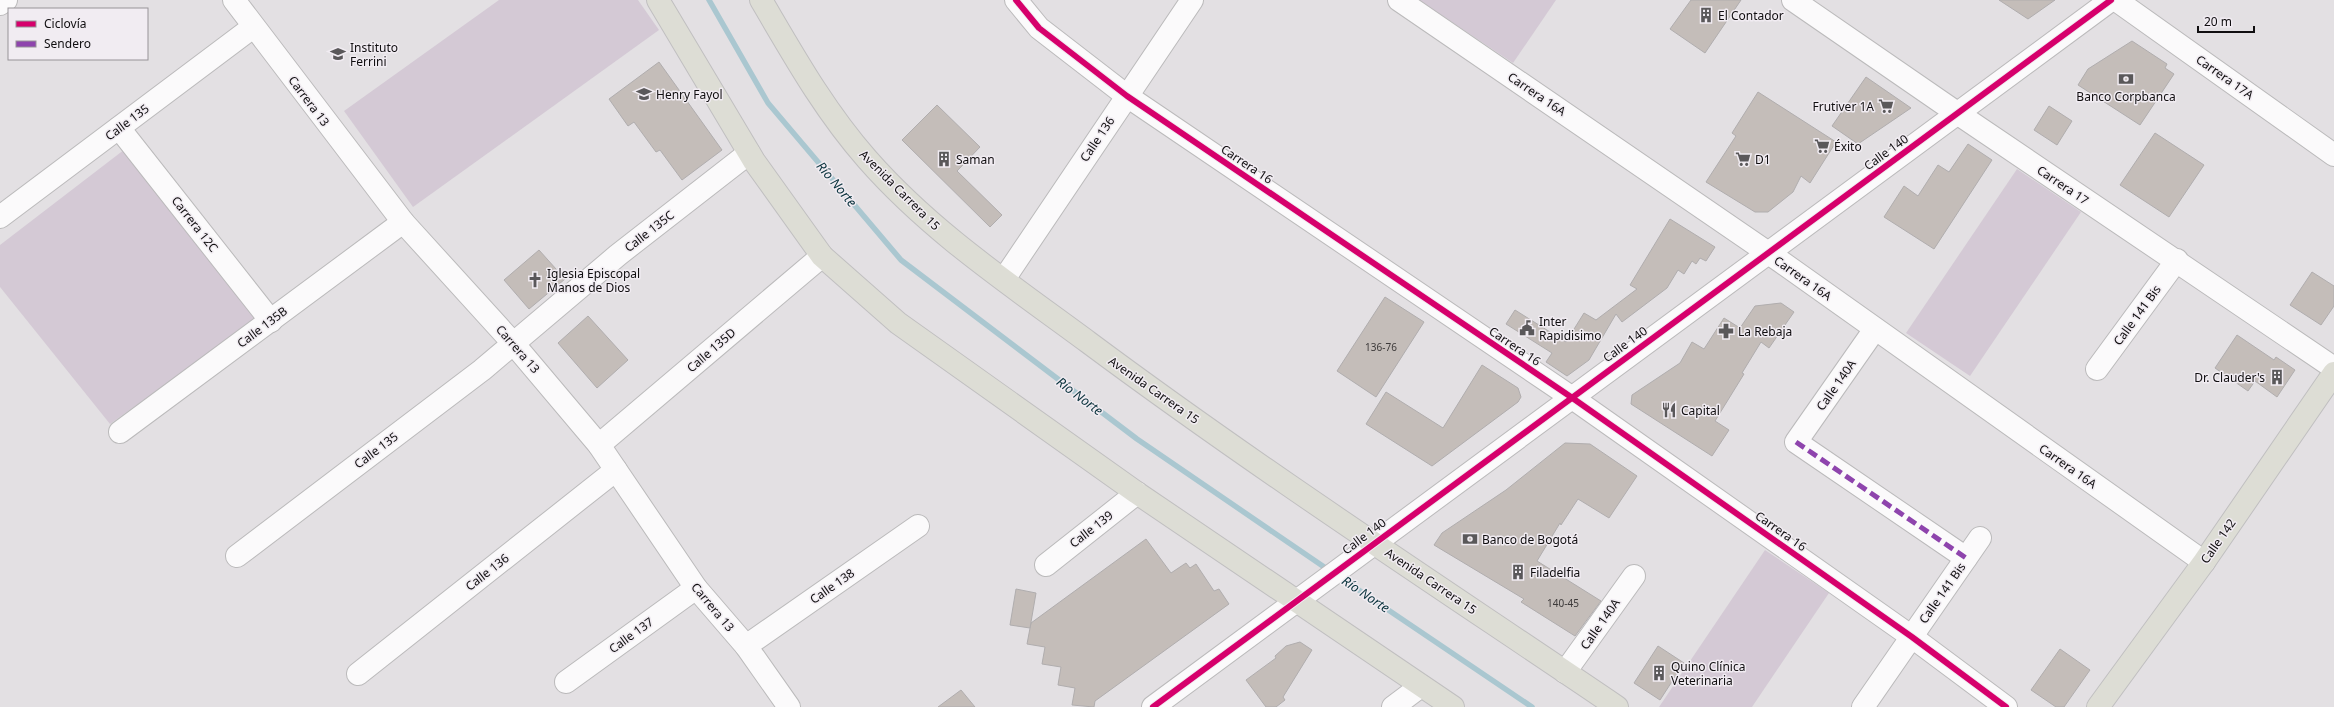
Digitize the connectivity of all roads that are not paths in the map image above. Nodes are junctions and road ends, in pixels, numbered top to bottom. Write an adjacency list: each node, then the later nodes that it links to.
1 (6, 0): 11 (street)
2 (234, 0): 12 (street, Carrera 13)
3 (658, 0): 16 (main road)
4 (761, 0): 23 (main road, Avenida Carrera 15)
5 (1016, 0): 13 (street, Carrera 16)
6 (1192, 0): 13 (street, Calle 136)
7 (1399, 0): 20 (street, Carrera 16A)
8 (1793, 0): 14 (street, Carrera 17)
9 (2111, 0): 14 (street, Calle 140)
10 (2116, 0): 17 (street, Carrera 17A)
11 (0, 4)
12 (253, 27): 15 (street, Calle 135); 19 (street, Carrera 13)
13 (1126, 96): 23 (street, Calle 136); 30 (street, Carrera 16)
14 (1956, 114): 20 (street, Calle 140); 22 (street, Carrera 17)
15 (119, 128): 18 (street, Calle 135); 24 (street, Carrera 12C)
16 (749, 153): 21 (main road); 26 (street, Calle 135C)
17 (2334, 155)
18 (0, 217)
19 (403, 222): 24 (street, Calle 135B); 26 (street, Carrera 13)
20 (1768, 253): 25 (street, Carrera 16A); 30 (street, Calle 140)
21 (822, 256): 32 (street, Calle 135D); 34 (main road)
22 (2176, 260): 27 (street, Carrera 17); 28 (street, Calle 141 Bis)
23 (1004, 280): 37 (main road, Avenida Carrera 15)
24 (271, 321): 31 (street, Calle 135B)
25 (1875, 329): 39 (street, Calle 140A); 40 (street, Carrera 16A)
26 (513, 343): 32 (street, Carrera 13); 38 (street, Calle 135)
27 (2334, 368)
28 (2097, 369)
29 (2334, 373): 40 (main road, Calle 142)
30 (1571, 397): 37 (street, Calle 140); 45 (street, Carrera 16)
31 (120, 432)
32 (599, 445): 33 (street, Carrera 13)
33 (616, 470): 43 (street, Carrera 13); 48 (street, Calle 136)
34 (1137, 493): 41 (street, Calle 139); 44 (main road)
35 (918, 526): 46 (street, Calle 138)
36 (1980, 538): 39 (street, Calle 141 Bis)
37 (1368, 547): 44 (street, Calle 140); 47 (main road, Avenida Carrera 15)
38 (238, 556)
39 (1966, 558): 45 (street, Calle 141 Bis)
40 (2204, 562): 58 (main road, Calle 142)
41 (1046, 565)
42 (1634, 576): 47 (street, Calle 140A)
43 (696, 588): 46 (street, Carrera 13); 49 (street, Calle 137)
44 (1301, 598): 50 (main road); 52 (street, Calle 140)
45 (1912, 637): 56 (street, Calle 141 Bis); 57 (street, Carrera 16)
46 (746, 646): 51 (street, Carrera 13)
47 (1565, 672): 55 (main road, Avenida Carrera 15)
48 (358, 674)
49 (566, 682)
50 (1421, 686): 53 (street); 54 (main road)
51 (789, 707)
52 (1153, 707)
53 (1393, 707)
54 (1453, 707)
55 (1618, 707)
56 (1864, 707)
57 (2006, 707)
58 (2098, 707)

